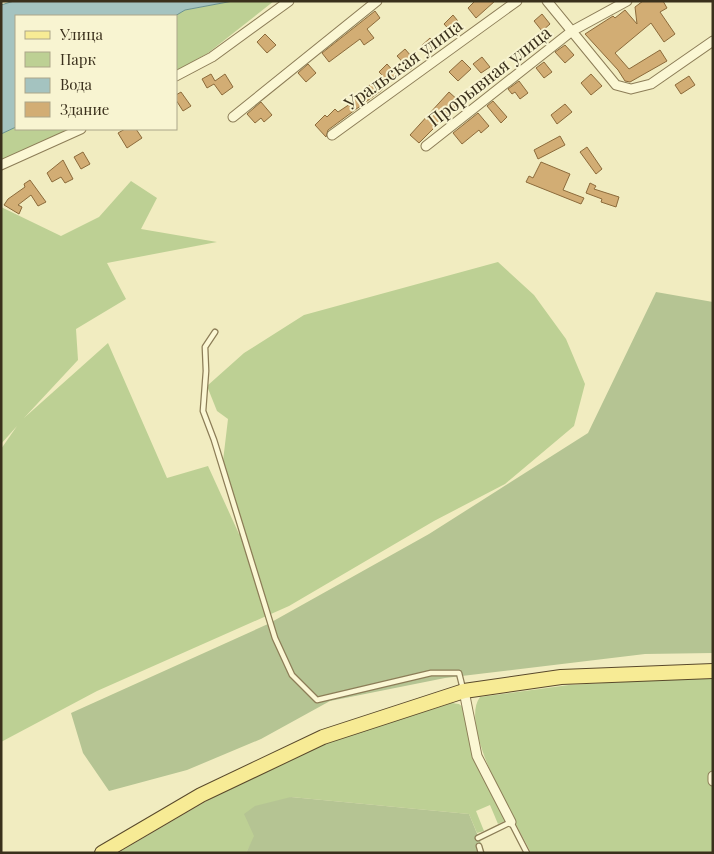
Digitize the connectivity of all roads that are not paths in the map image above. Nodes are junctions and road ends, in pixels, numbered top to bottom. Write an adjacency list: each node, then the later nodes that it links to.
1 (289, 1): 8 (street)
2 (377, 1): 9 (street)
3 (517, 1): 11 (street, Уральская улица)
4 (547, 1): 6 (street, Прорывная улица)
5 (627, 1): 6 (street)
6 (572, 31): 7 (street, Прорывная улица); 12 (street, Прорывная улица)
7 (711, 46)
8 (178, 75)
9 (233, 117)
10 (79, 130): 13 (street)
11 (332, 135)
12 (426, 146)
13 (1, 165)
14 (215, 332): 16 (lane)
15 (713, 671): 16 (main road)
16 (464, 691): 19 (street); 22 (main road)
17 (713, 776): 18 (street)
18 (713, 780)
19 (511, 822): 20 (lane); 24 (lane)
20 (478, 838)
21 (478, 846): 23 (lane)
22 (102, 853)
23 (482, 853)
24 (527, 853)

